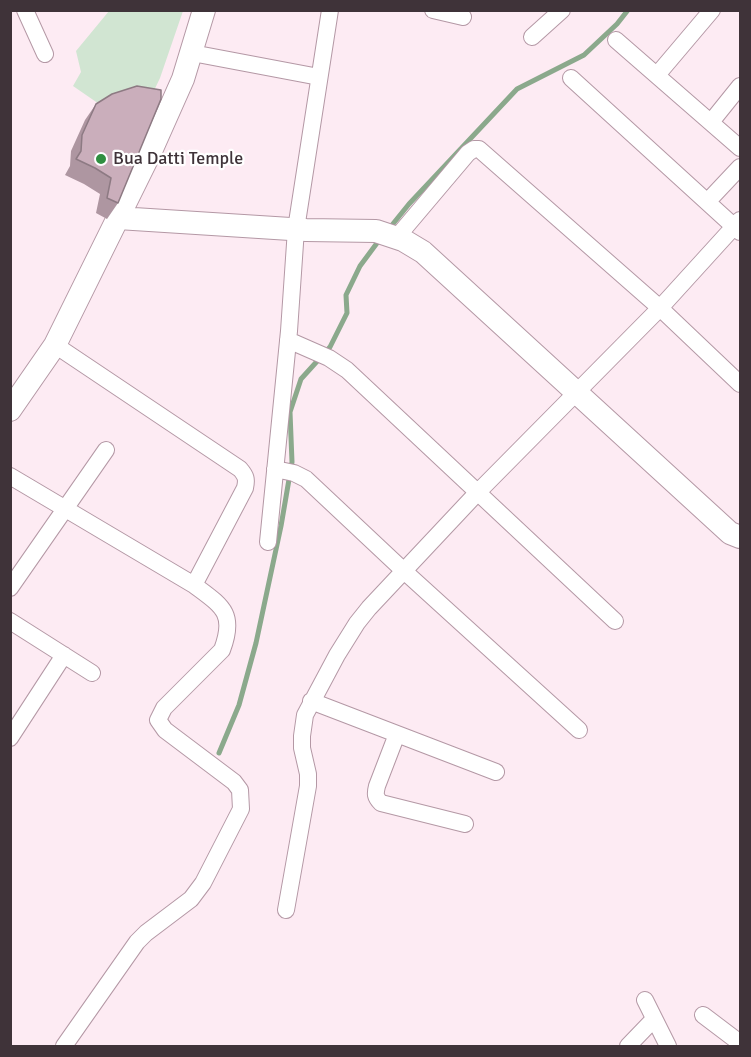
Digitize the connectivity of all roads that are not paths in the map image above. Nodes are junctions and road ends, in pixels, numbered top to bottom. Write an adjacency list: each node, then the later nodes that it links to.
1 (25, 10): 11 (street)
2 (204, 10): 10 (street)
3 (330, 10): 13 (street)
4 (433, 10): 7 (street)
5 (562, 10): 8 (street)
6 (712, 10): 12 (street)
7 (464, 17)
8 (532, 37)
9 (616, 40): 12 (street)
10 (192, 53): 13 (street); 20 (street)
11 (45, 54)
12 (657, 75): 16 (street)
13 (319, 76): 22 (street)
14 (571, 78): 19 (street)
15 (741, 86): 16 (street)
16 (711, 122): 17 (street)
17 (741, 148)
18 (741, 167): 19 (street)
19 (708, 201): 21 (street)
20 (118, 218): 22 (street); 26 (street)
21 (739, 226): 24 (street)
22 (296, 229): 23 (street); 25 (street)
23 (389, 235): 24 (street); 28 (street)
24 (660, 308): 27 (street); 28 (street)
25 (288, 340): 31 (street); 33 (street)
26 (55, 345): 29 (street); 38 (street)
27 (741, 384)
28 (574, 392): 33 (street); 35 (street)
29 (10, 410)
30 (106, 450): 34 (street)
31 (284, 471): 36 (street); 37 (street)
32 (10, 476): 34 (street)
33 (477, 492): 37 (street); 41 (street)
34 (65, 509): 38 (street); 39 (street)
35 (741, 537)
36 (268, 542)
37 (404, 571): 44 (street); 45 (street)
38 (194, 585): 55 (street)
39 (10, 588)
40 (10, 621): 42 (street)
41 (615, 621)
42 (64, 655): 43 (street); 47 (street)
43 (92, 673)
44 (311, 701): 46 (street); 50 (street)
45 (579, 730)
46 (397, 734): 48 (street); 49 (street)
47 (10, 738)
48 (495, 772)
49 (465, 824)
50 (286, 910)
51 (645, 1000): 53 (street)
52 (703, 1015): 54 (street)
53 (654, 1019): 56 (street); 57 (street)
54 (741, 1043)
55 (64, 1047)
56 (628, 1047)
57 (668, 1047)

